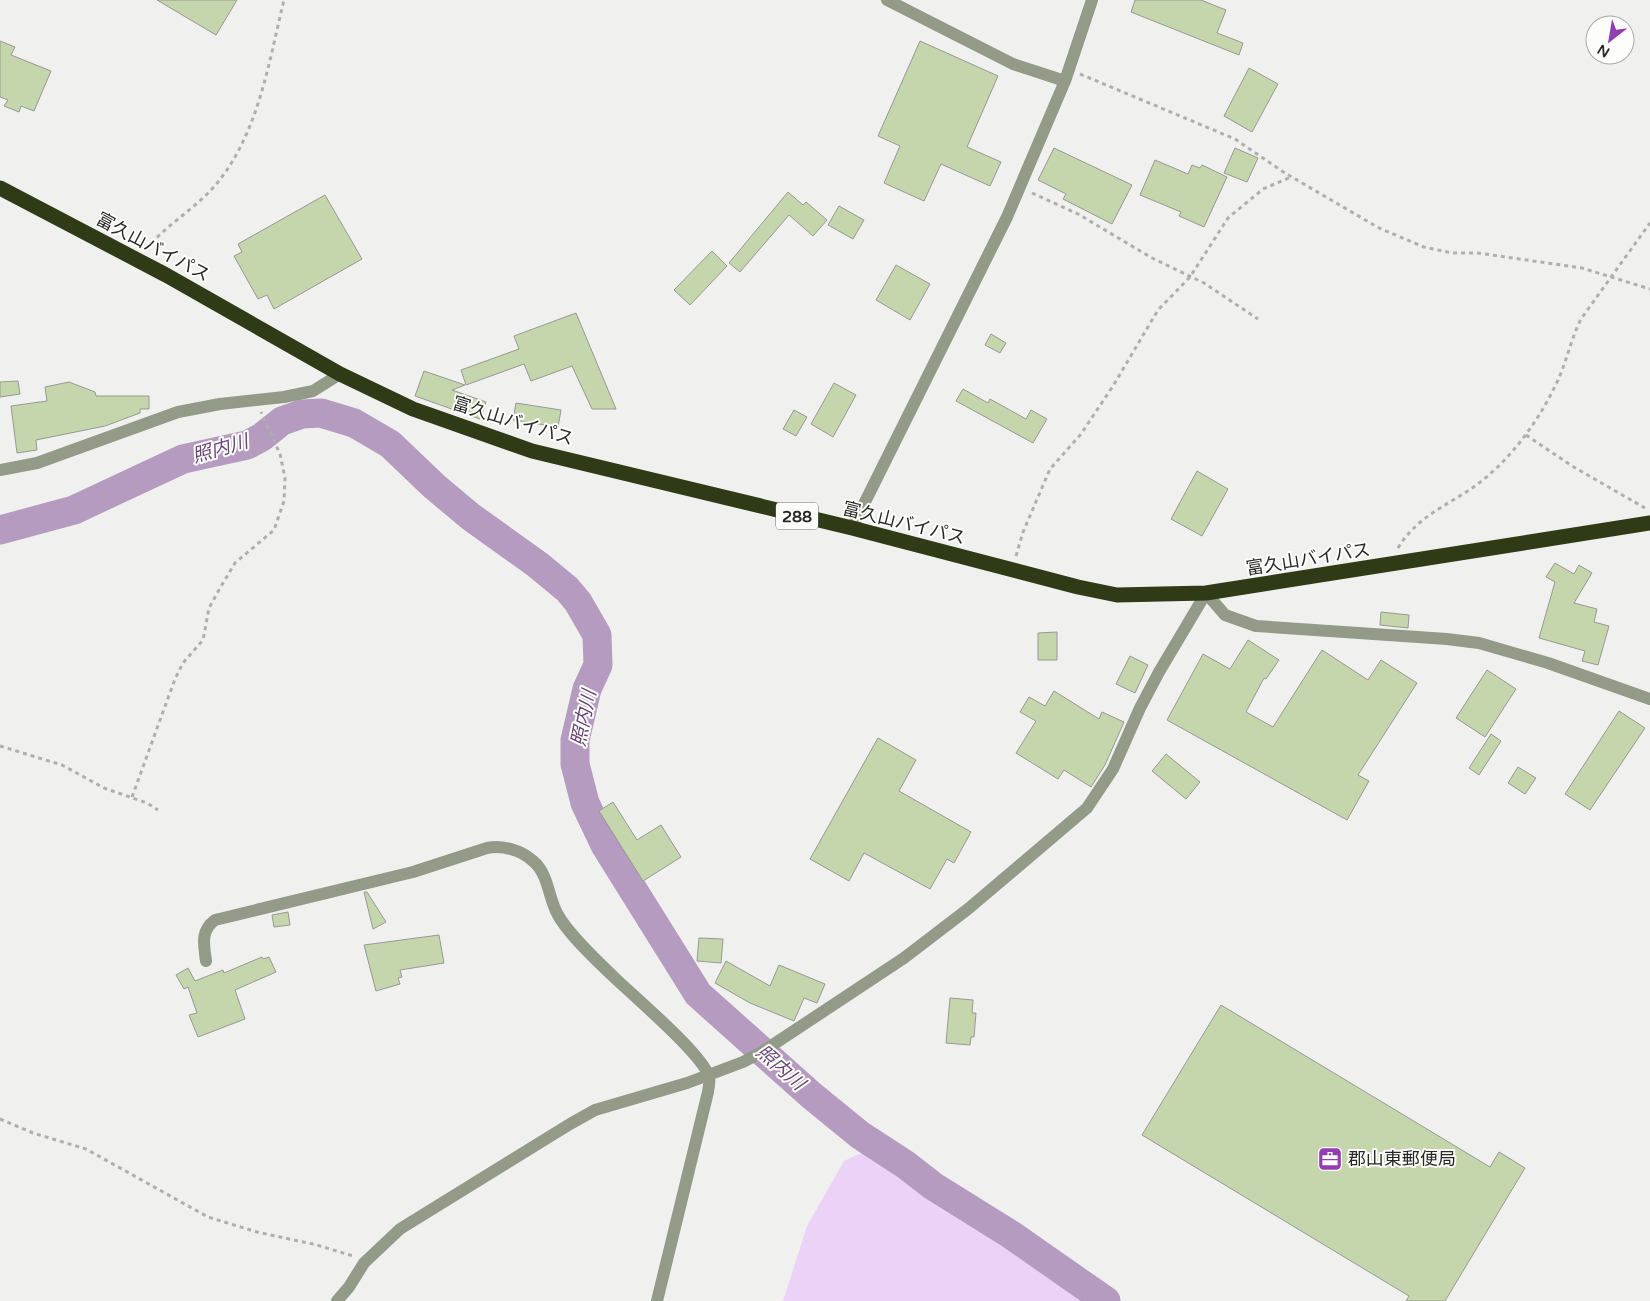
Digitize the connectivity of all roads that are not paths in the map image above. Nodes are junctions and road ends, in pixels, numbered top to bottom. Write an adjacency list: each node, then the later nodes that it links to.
1 (887, 0): 3 (street)
2 (1092, 0): 3 (street)
3 (1067, 75): 8 (street)
4 (0, 188): 5 (highway, 富久山バイパス / 288)
5 (340, 374): 6 (street); 8 (highway, 富久山バイパス / 288)
6 (0, 470)
7 (1650, 523): 9 (highway, 富久山バイパス / 288)
8 (852, 528): 9 (highway, 富久山バイパス / 288)
9 (1206, 593): 10 (street); 12 (street)
10 (1650, 699)
11 (206, 961): 12 (street)
12 (708, 1074): 13 (street); 14 (street)
13 (337, 1301)
14 (657, 1301)

